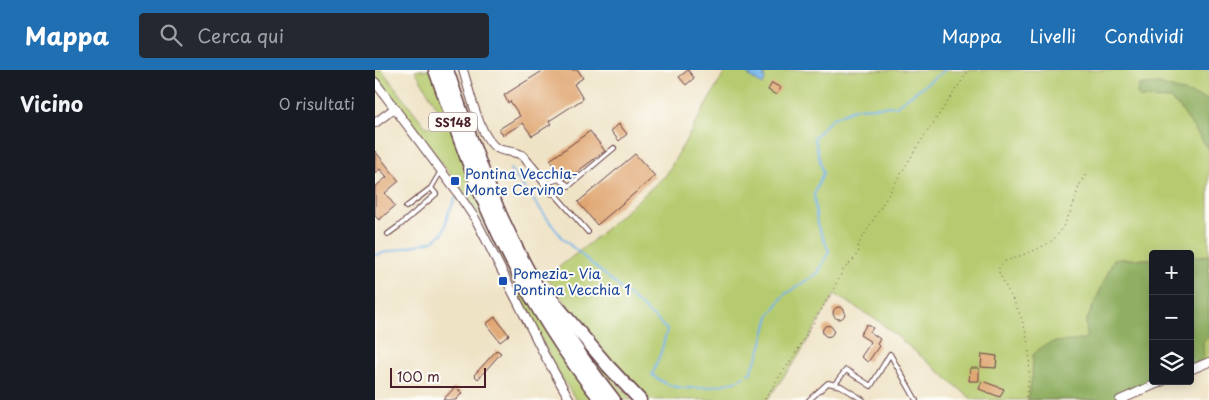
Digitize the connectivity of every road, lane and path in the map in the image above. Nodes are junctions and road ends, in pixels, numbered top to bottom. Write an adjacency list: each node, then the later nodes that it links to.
1 (435, 70): 14 (highway, SS148)
2 (447, 70): 14 (highway, SS148)
3 (463, 70): 9 (street)
4 (969, 70): 31 (path)
5 (375, 82): 6 (street)
6 (395, 108): 7 (street); 13 (street)
7 (375, 123)
8 (489, 125): 9 (lane)
9 (482, 130): 11 (street)
10 (614, 148): 16 (lane)
11 (523, 152): 12 (lane); 16 (street)
12 (531, 155)
13 (441, 171): 17 (lane); 33 (street)
14 (478, 171): 18 (highway, SS148)
15 (1089, 172): 30 (path)
16 (547, 183): 19 (street)
17 (431, 188): 20 (lane); 22 (lane)
18 (485, 189): 23 (highway, SS148); 25 (highway, SS148)
19 (553, 192): 21 (lane)
20 (406, 207)
21 (588, 232)
22 (388, 234)
23 (528, 270): 25 (highway, SS148); 36 (highway)
24 (1209, 362): 26 (street)
25 (581, 365): 34 (highway); 35 (highway)
26 (1194, 368)
27 (835, 384): 37 (lane); 38 (lane); 39 (lane)
28 (1154, 385): 29 (street)
29 (1140, 391): 32 (street); 40 (street)
30 (1026, 397)
31 (765, 399)
32 (1122, 399)
33 (571, 400)
34 (601, 400)
35 (614, 400)
36 (640, 400)
37 (809, 400)
38 (863, 400)
39 (916, 400)
40 (1137, 400)

